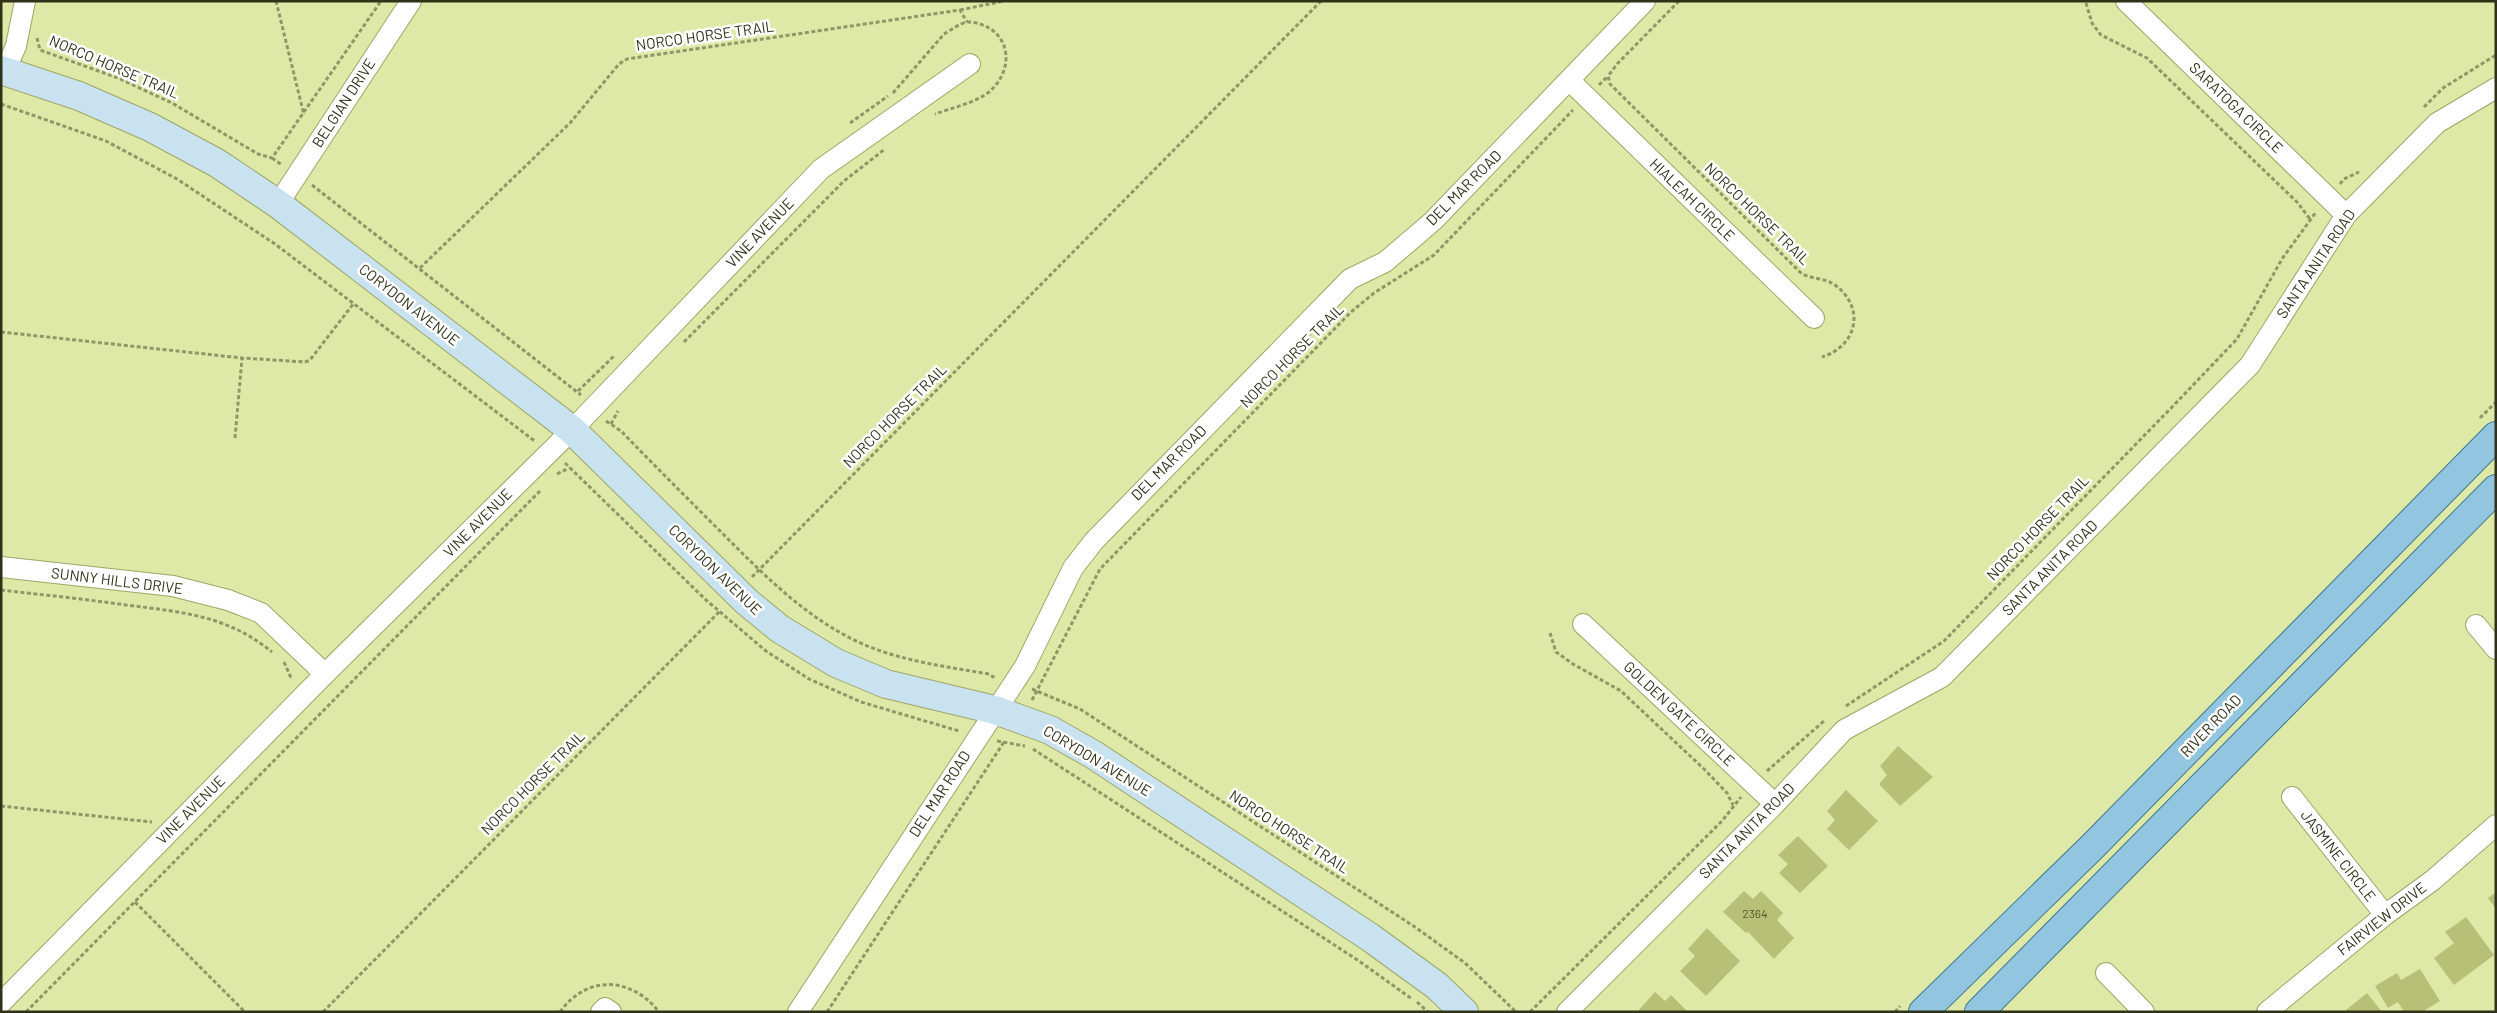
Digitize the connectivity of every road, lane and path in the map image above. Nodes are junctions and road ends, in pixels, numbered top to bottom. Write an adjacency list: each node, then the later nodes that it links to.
1 (25, 1): 16 (street)
2 (276, 1): 22 (path)
3 (381, 1): 22 (path)
4 (411, 1): 25 (street, BELGIAN DRIVE)
5 (1004, 1): 11 (path, NORCO HORSE TRAIL)
6 (1321, 1): 45 (path, NORCO HORSE TRAIL)
7 (1645, 1): 18 (street, DEL MAR ROAD)
8 (1679, 1): 17 (path, NORCO HORSE TRAIL)
9 (2126, 1): 26 (street, SARATOGA CIRCLE)
10 (2086, 3): 29 (path)
11 (960, 10): 12 (path); 30 (path, NORCO HORSE TRAIL)
12 (968, 22)
13 (37, 36): 23 (path, NORCO HORSE TRAIL)
14 (2496, 55): 21 (path)
15 (970, 64): 36 (street, VINE AVENUE)
16 (3, 71): 27 (main road, CORYDON AVENUE)
17 (1608, 76): 20 (path, NORCO HORSE TRAIL); 35 (path, NORCO HORSE TRAIL)
18 (1570, 81): 20 (street, HIALEAH CIRCLE); 54 (street, DEL MAR ROAD)
19 (2496, 88): 28 (street, SANTA ANITA ROAD)
20 (1586, 97): 32 (street, HIALEAH CIRCLE); 55 (path, NORCO HORSE TRAIL)
21 (2423, 108)
22 (304, 115): 23 (path)
23 (272, 158): 25 (path, NORCO HORSE TRAIL)
24 (2364, 167): 26 (path, NORCO HORSE TRAIL)
25 (297, 174): 27 (street, BELGIAN DRIVE); 30 (path, NORCO HORSE TRAIL)
26 (2328, 198): 28 (street, SARATOGA CIRCLE); 29 (path, NORCO HORSE TRAIL)
27 (278, 204): 37 (main road, CORYDON AVENUE)
28 (2346, 215): 62 (street, SANTA ANITA ROAD)
29 (2310, 219): 56 (path, NORCO HORSE TRAIL)
30 (420, 268): 36 (path, NORCO HORSE TRAIL)
31 (354, 303): 34 (path)
32 (1814, 318)
33 (1, 332): 34 (path)
34 (242, 358): 39 (path)
35 (1822, 358)
36 (592, 410): 37 (street, VINE AVENUE); 45 (path, NORCO HORSE TRAIL)
37 (572, 430): 47 (main road, CORYDON AVENUE); 52 (street, VINE AVENUE)
38 (2496, 436): 81 (main road, RIVER ROAD)
39 (234, 438)
40 (569, 468): 41 (path)
41 (552, 479)
42 (545, 486): 67 (path)
43 (2496, 489): 82 (main road)
44 (1, 567): 52 (street, SUNNY HILLS DRIVE)
45 (759, 569): 47 (path, NORCO HORSE TRAIL); 54 (path, NORCO HORSE TRAIL)
46 (1, 590): 53 (path)
47 (737, 593): 57 (main road, CORYDON AVENUE); 74 (path, NORCO HORSE TRAIL)
48 (1584, 624): 60 (street, GOLDEN GATE CIRCLE)
49 (2476, 626): 51 (street)
50 (1550, 633): 63 (path)
51 (2496, 649)
52 (325, 674): 70 (street, VINE AVENUE)
53 (292, 680)
54 (1012, 685): 55 (path, NORCO HORSE TRAIL); 57 (street, DEL MAR ROAD)
55 (1037, 690): 59 (path, NORCO HORSE TRAIL); 78 (path, NORCO HORSE TRAIL)
56 (1843, 707)
57 (995, 710): 59 (main road, CORYDON AVENUE); 75 (street, DEL MAR ROAD)
58 (1829, 717): 60 (path)
59 (1023, 720): 76 (path, NORCO HORSE TRAIL); 77 (main road, CORYDON AVENUE)
60 (1753, 784): 62 (street, GOLDEN GATE CIRCLE); 63 (path)
61 (2292, 796): 68 (street, JASMINE CIRCLE)
62 (1775, 804): 80 (street, SANTA ANITA ROAD)
63 (1733, 805): 79 (path)
64 (1, 806): 65 (path)
65 (159, 823)
66 (2496, 825): 68 (street, FAIRVIEW DRIVE)
67 (135, 902): 72 (path); 73 (path)
68 (2385, 915): 71 (street, FAIRVIEW DRIVE)
69 (2106, 973): 83 (street)
70 (1, 1002)
71 (2270, 1011)
72 (26, 1012)
73 (245, 1012)
74 (323, 1012)
75 (798, 1012)
76 (827, 1012)
77 (1464, 1012)
78 (1516, 1012)
79 (1530, 1012)
80 (1567, 1012)
81 (1923, 1012)
82 (1979, 1012)
83 (2144, 1012)

